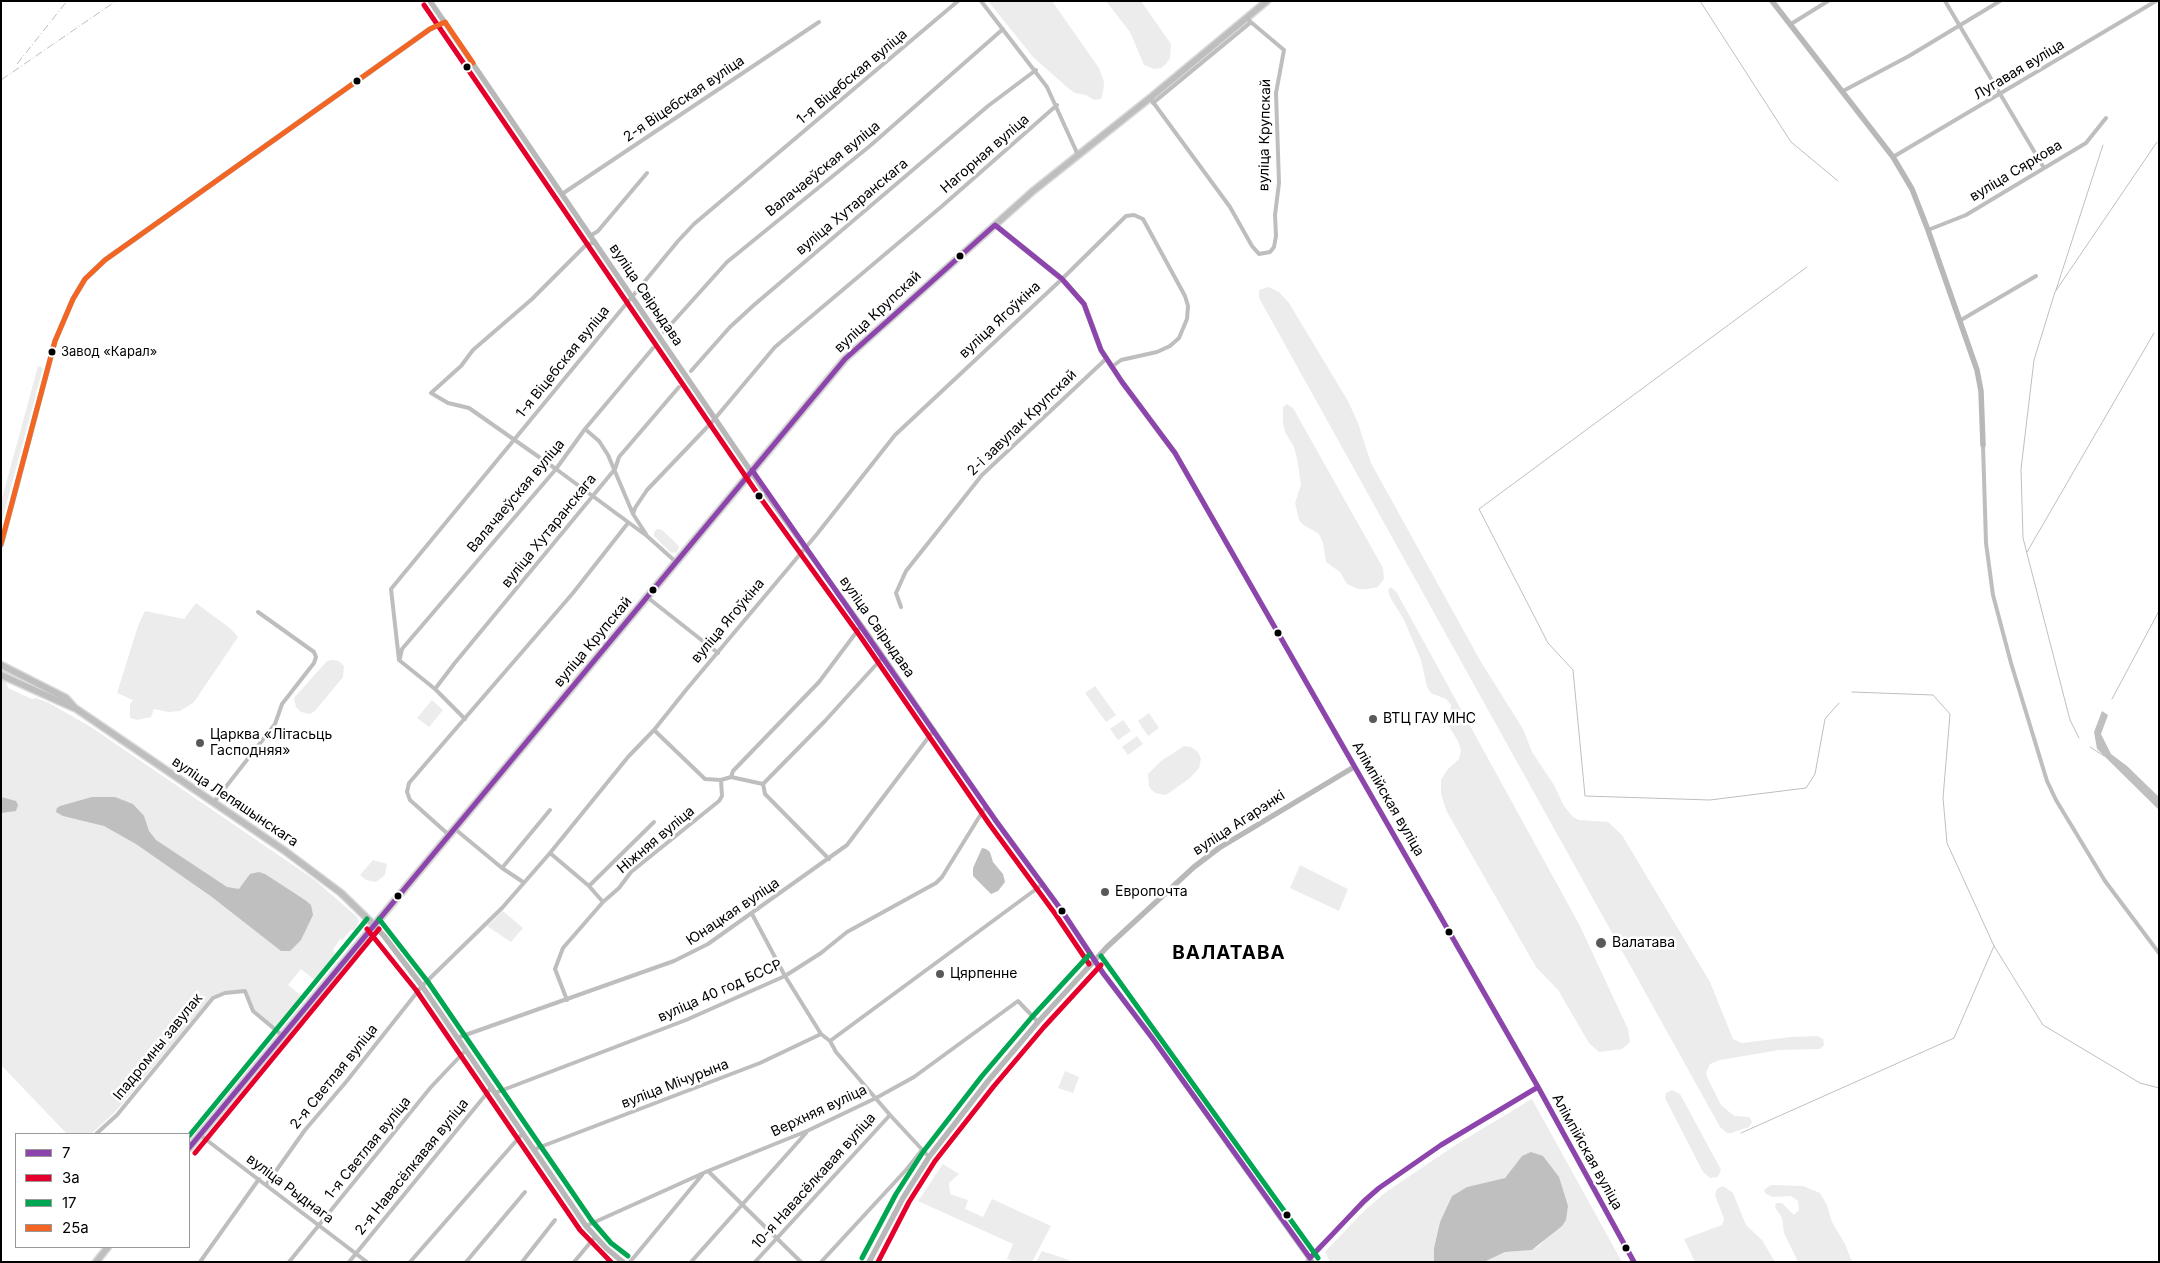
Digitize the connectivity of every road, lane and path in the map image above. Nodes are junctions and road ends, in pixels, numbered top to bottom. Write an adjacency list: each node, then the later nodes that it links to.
1 (430, 1): 11 (main road, вуліца Свірыдава)
2 (958, 1): 33 (street, 1-я Віцебская вуліца)
3 (981, 1): 15 (street)
4 (1267, 1): 10 (main road, вуліца Крупскай)
5 (1772, 1): 13 (main road)
6 (1828, 1): 13 (street)
7 (1945, 1): 14 (street)
8 (2000, 1): 14 (street)
9 (2156, 1): 18 (street, Лугавая вуліца)
10 (1248, 21): 19 (main road, вуліца Крупскай); 19 (street, вуліца Крупскай)
11 (444, 22): 26 (main road, вуліца Свірыдава); 52 (main road)
12 (819, 22): 26 (street, 2-я Віцебская вуліца)
13 (1791, 24): 17 (main road)
14 (1959, 25): 17 (street); 18 (street)
15 (1003, 29): 16 (street); 35 (street, Валачаеўская вуліца)
16 (1036, 70): 20 (street); 39 (street, вуліца Хутаранскага)
17 (1843, 91): 23 (main road)
18 (2000, 95): 23 (street, Лугавая вуліца); 24 (street)
19 (1152, 100): 22 (main road, вуліца Крупскай)
20 (1057, 105): 22 (street); 41 (street, Нагорная вуліца)
21 (2106, 118): 24 (street, вуліца Сяркова)
22 (1078, 156): 27 (main road, вуліца Крупскай)
23 (1893, 157): 28 (main road)
24 (2044, 168): 28 (street, вуліца Сяркова)
25 (647, 173): 29 (street)
26 (562, 194): 29 (main road, вуліца Свірыдава)
27 (995, 226): 32 (main road, вуліца Ягоўкіна); 47 (main road, вуліца Крупскай)
28 (1928, 230): 34 (main road)
29 (590, 236): 30 (main road, вуліца Свірыдава)
30 (595, 242): 33 (main road, вуліца Свірыдава); 43 (street)
31 (2036, 276): 34 (street)
32 (1062, 279): 37 (main road, вуліца Ягоўкіна); 38 (street, вуліца Ягоўкіна); 53 (street, вуліца Ягоўкіна)
33 (632, 296): 41 (main road, вуліца Свірыдава); 43 (street, 1-я Віцебская вуліца)
34 (1961, 320): 44 (main road)
35 (664, 332)
36 (653, 348): 42 (street, Валачаеўская вуліца)
37 (1107, 358): 38 (main road, Алімпійская вуліца); 56 (street, 2-і завулак Крупскай)
38 (1113, 366): 69 (main road, Алімпійская вуліца)
39 (691, 371)
40 (679, 387): 46 (street, вуліца Хутаранскага)
41 (715, 418): 47 (main road, вуліца Свірыдава); 49 (street, Нагорная вуліца)
42 (585, 429): 45 (street, Валачаеўская вуліца); 46 (street)
43 (514, 441): 45 (street); 61 (street, 1-я Віцебская вуліца)
44 (1983, 445): 88 (street)
45 (556, 469): 48 (street); 61 (street, Валачаеўская вуліца)
46 (615, 470): 48 (street, вуліца Хутаранскага); 49 (street)
47 (752, 470): 53 (main road, вуліца Свірыдава); 54 (main road, вуліца Крупскай)
48 (592, 497): 50 (street); 64 (street, вуліца Хутаранскага)
49 (634, 514): 51 (street)
50 (628, 523): 51 (street); 66 (street)
51 (647, 536): 54 (street)
52 (1, 546)
53 (806, 547): 58 (main road, вуліца Свірыдава); 59 (street, вуліца Ягоўкіна)
54 (676, 562): 55 (main road, вуліца Крупскай)
55 (647, 597): 59 (street); 77 (main road, вуліца Крупскай)
56 (901, 607)
57 (258, 612): 73 (street)
58 (861, 626): 60 (main road, вуліца Свірыдава); 70 (street)
59 (718, 653): 67 (street, вуліца Ягоўкіна)
60 (883, 657): 68 (main road, вуліца Свірыдава); 72 (street)
61 (399, 660): 64 (street)
62 (1, 665): 65 (main road, вуліца Лепяшынскага)
63 (1, 674): 65 (main road, вуліца Лепяшынскага)
64 (435, 689): 66 (street)
65 (75, 708): 73 (main road, вуліца Лепяшынскага)
66 (465, 719): 78 (street)
67 (654, 730): 71 (street); 79 (street, вуліца Ягоўкіна)
68 (934, 730): 74 (main road, вуліца Свірыдава); 80 (street, Юнацкая вуліца)
69 (1354, 767): 89 (main road, вуліца Агарэнкі); 99 (main road, Алімпійская вуліца)
70 (731, 777): 71 (street); 72 (street)
71 (721, 780): 85 (street, Ніжняя вуліца)
72 (763, 784): 80 (street)
73 (214, 802): 87 (main road, вуліца Лепяшынскага)
74 (986, 806): 83 (main road, вуліца Свірыдава); 90 (street, вуліца 40 год БССР)
75 (550, 810): 81 (street)
76 (654, 822): 84 (street)
77 (455, 829): 78 (main road, вуліца Крупскай); 81 (street)
78 (450, 835): 87 (main road, вуліца Крупскай)
79 (550, 853): 82 (street, вуліца Ягоўкіна); 84 (street)
80 (829, 859): 86 (street, Юнацкая вуліца)
81 (502, 868): 82 (street)
82 (523, 882): 91 (street, вуліца Ягоўкіна)
83 (1043, 884): 89 (main road, вуліца Свірыдава); 97 (street)
84 (589, 886): 85 (street)
85 (603, 902): 92 (street, Ніжняя вуліца)
86 (752, 914): 90 (street); 92 (street, Юнацкая вуліца)
87 (373, 924): 91 (main road); 95 (main road, вуліца Крупскай)
88 (2159, 953)
89 (1095, 960): 93 (main road, вуліца Агарэнкі); 124 (main road, вуліца Свірыдава)
90 (785, 976): 94 (street); 100 (street, вуліца 40 год БССР)
91 (422, 986): 96 (main road); 114 (street, 2-я Светлая вуліца)
92 (567, 1000): 96 (street, Юнацкая вуліца)
93 (1038, 1022): 101 (street, Верхняя вуліца); 110 (main road, вуліца Агарэнкі)
94 (821, 1034): 97 (street); 108 (street, вуліца Мічурына)
95 (283, 1036): 104 (street, Іпадромны завулак); 106 (main road, вуліца Крупскай)
96 (457, 1038): 98 (main road)
97 (830, 1041): 101 (street)
98 (466, 1050): 100 (main road); 118 (street, 1-я Светлая вуліца)
99 (1538, 1087): 124 (street); 141 (main road, Алімпійская вуліца)
100 (494, 1090): 105 (main road); 123 (street, 2-я Навасёлкавая вуліца)
101 (876, 1098): 102 (street); 103 (street, Верхняя вуліца)
102 (890, 1115): 109 (street); 121 (street, 10-я Навасёлкавая вуліца)
103 (807, 1131): 111 (street, Верхняя вуліца); 116 (street)
104 (97, 1133)
105 (523, 1133): 108 (main road); 130 (street)
106 (200, 1135): 107 (main road, вуліца Крупскай); 113 (street, вуліца Рыднага)
107 (190, 1147)
108 (535, 1149): 119 (main road)
109 (922, 1150): 110 (street); 139 (street)
110 (929, 1157): 140 (main road, вуліца Агарэнкі)
111 (708, 1171): 112 (street, Верхняя вуліца); 116 (street)
112 (702, 1174): 119 (street, Верхняя вуліца); 135 (street)
113 (259, 1180): 114 (street, вуліца Рыднага); 126 (street)
114 (266, 1185): 118 (street, вуліца Рыднага)
115 (526, 1192): 131 (street)
116 (741, 1204): 121 (street); 136 (street)
117 (555, 1220): 132 (street)
118 (320, 1226): 123 (street, вуліца Рыднага); 127 (street, 1-я Светлая вуліца)
119 (586, 1226): 120 (main road)
120 (595, 1237): 133 (street); 134 (main road)
121 (777, 1237): 137 (street, 10-я Навасёлкавая вуліца); 138 (street)
122 (107, 1248): 125 (main road)
123 (356, 1254): 128 (street, 2-я Навасёлкавая вуліца); 129 (street, вуліца Рыднага)
124 (1310, 1261)
125 (96, 1262)
126 (200, 1262)
127 (289, 1262)
128 (349, 1262)
129 (367, 1262)
130 (410, 1262)
131 (466, 1262)
132 (522, 1262)
133 (574, 1262)
134 (623, 1262)
135 (630, 1262)
136 (691, 1262)
137 (755, 1262)
138 (800, 1262)
139 (821, 1262)
140 (868, 1262)
141 (1634, 1262)

